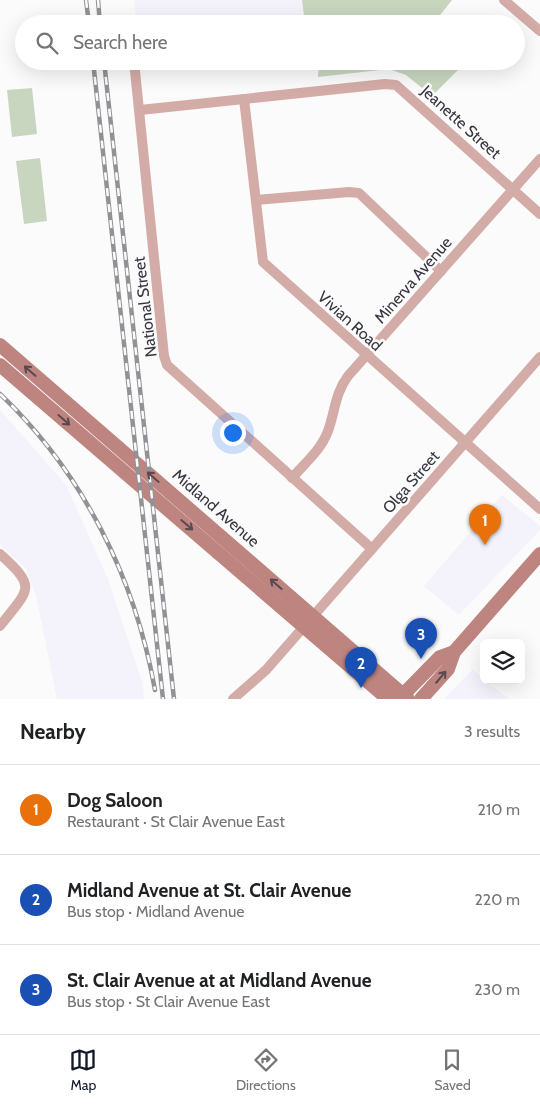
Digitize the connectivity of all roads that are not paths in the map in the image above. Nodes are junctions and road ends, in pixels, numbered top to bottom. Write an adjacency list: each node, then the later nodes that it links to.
1 (504, 0): 2 (street)
2 (521, 15)
3 (525, 19): 4 (street)
4 (540, 32)
5 (135, 70): 7 (street, National Street)
6 (244, 99): 7 (street, Jeanette Street); 9 (street, Jeanette Street); 10 (street, Vivian Road)
7 (140, 110): 18 (street, National Street)
8 (540, 159): 9 (street, Minerva Avenue)
9 (513, 190): 11 (street, Jeanette Street); 12 (street, Minerva Avenue)
10 (256, 200): 12 (street); 14 (street, Vivian Road)
11 (540, 214)
12 (441, 271): 14 (street, Minerva Avenue)
13 (0, 345): 23 (main road, Midland Avenue, one-way to 13)
14 (366, 356): 17 (street, Vivian Road); 18 (street, Minerva Avenue)
15 (540, 357): 17 (street, Olga Street)
16 (0, 365): 23 (main road, Midland Avenue, one-way to 23)
17 (465, 443): 19 (street, Vivian Road); 20 (street, Olga Street)
18 (292, 478): 20 (street, National Street)
19 (540, 509)
20 (372, 550): 23 (street, Olga Street)
21 (0, 554): 24 (street)
22 (540, 554): 25 (main road)
23 (309, 621): 26 (main road, Midland Avenue); 27 (street, Olga Street); 28 (main road, Midland Avenue)
24 (0, 626)
25 (454, 652): 26 (main road); 29 (main road, one-way to 25)
26 (403, 697)
27 (233, 699)
28 (388, 699)
29 (421, 699)

